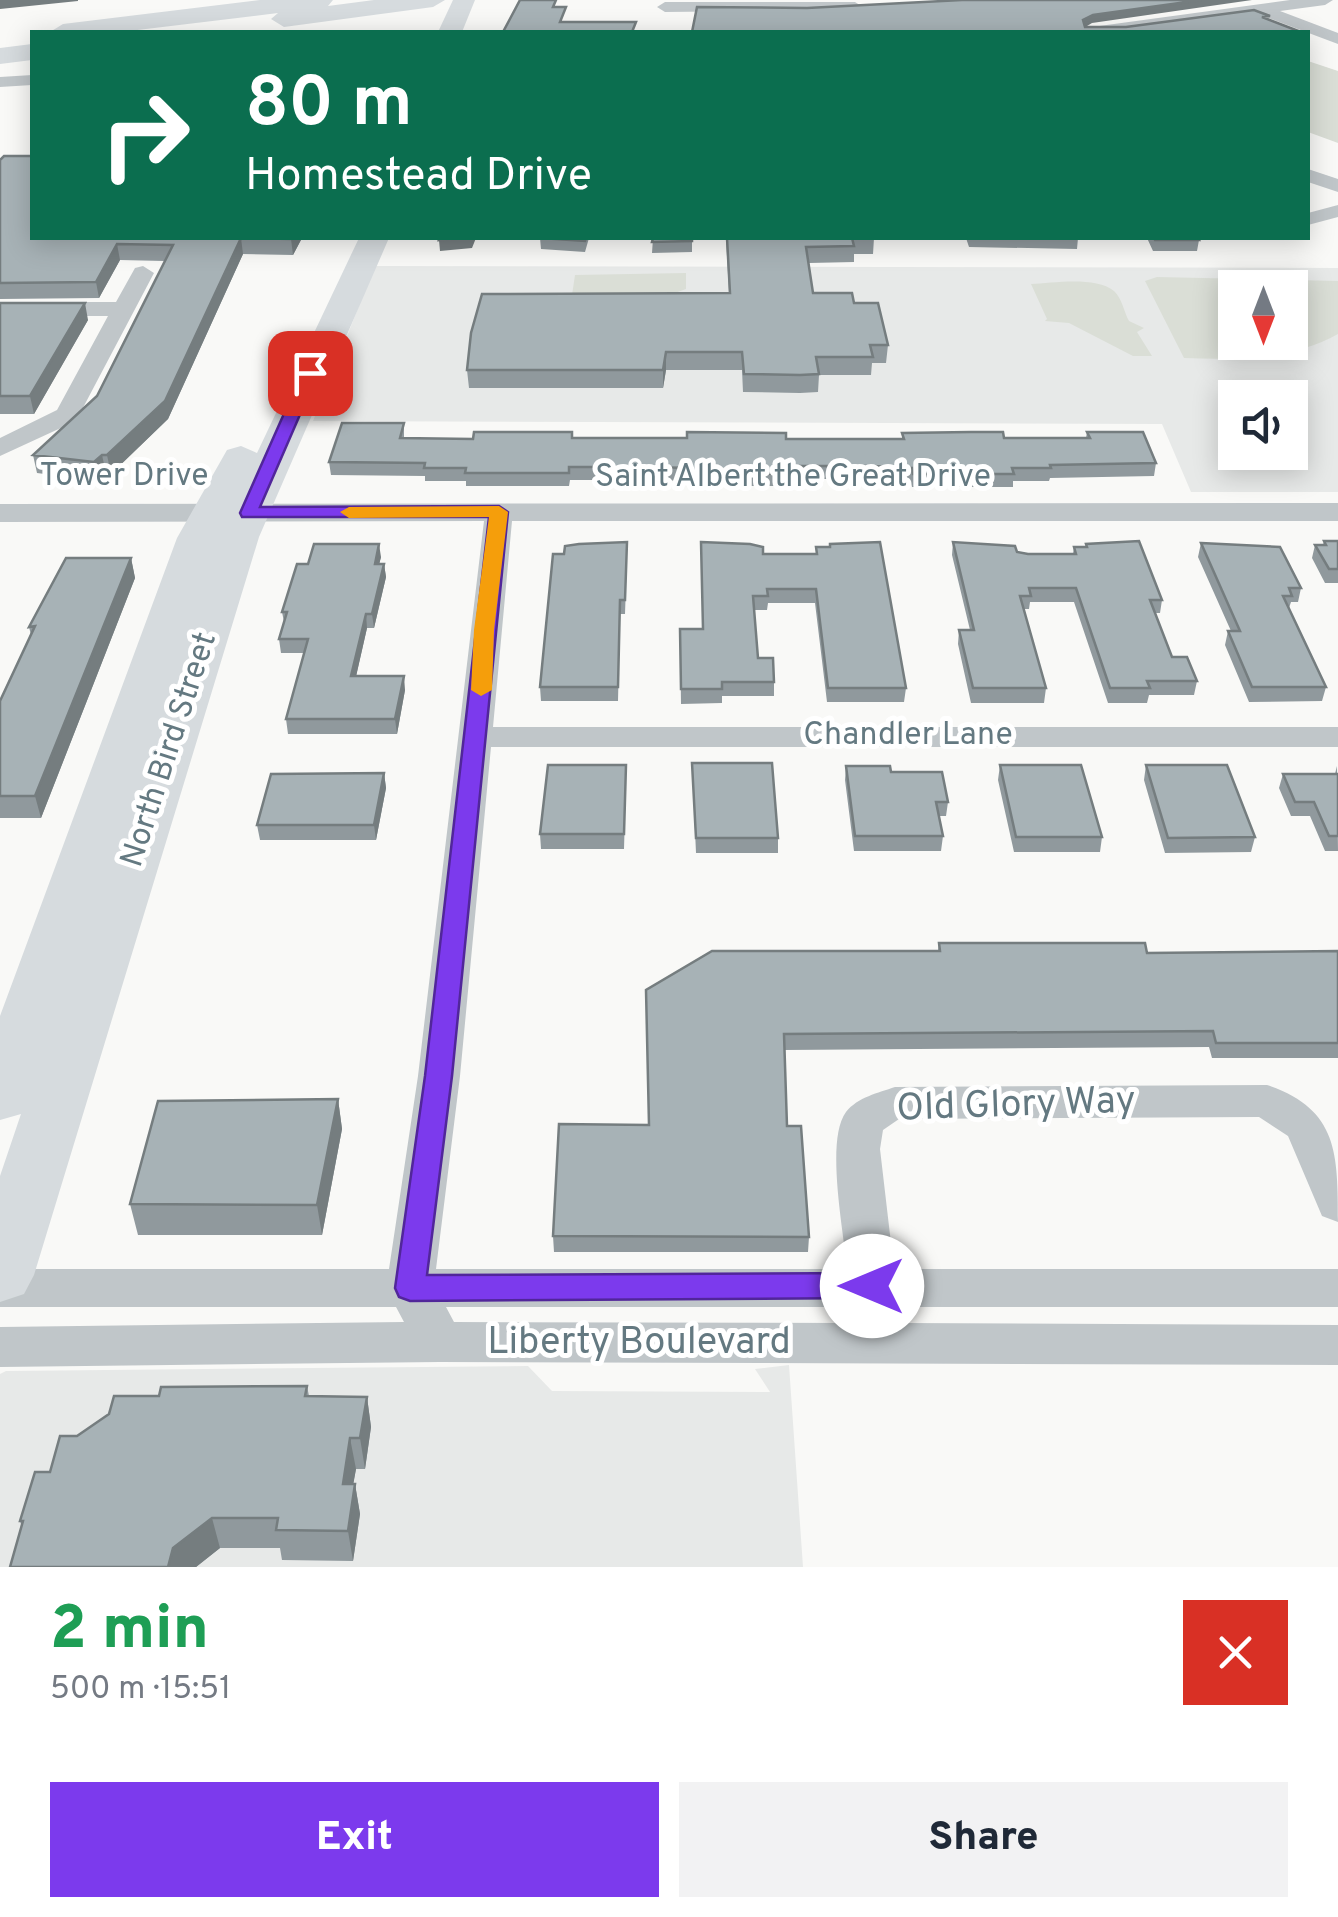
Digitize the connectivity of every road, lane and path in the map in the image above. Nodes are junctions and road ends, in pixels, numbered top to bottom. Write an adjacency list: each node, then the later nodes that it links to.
1 (321, 0): 10 (highway)
2 (433, 0): 11 (highway)
3 (1236, 0): 8 (street)
4 (1325, 0): 8 (street)
5 (463, 2): 12 (street)
6 (666, 3): 7 (street); 9 (street)
7 (871, 6)
8 (1257, 8): 13 (street); 15 (street)
9 (662, 29)
10 (79, 30)
11 (198, 30)
12 (451, 30)
13 (1106, 30)
14 (30, 36): 16 (highway)
15 (1338, 39)
16 (0, 40)
17 (30, 52): 18 (highway)
18 (0, 56)
19 (30, 80): 20 (street)
20 (0, 82)
21 (1310, 176): 22 (street)
22 (1338, 186)
23 (1338, 211): 24 (street)
24 (1310, 218)
25 (347, 240): 31 (street, North Bird Street)
26 (373, 240): 31 (street, North Bird Street)
27 (143, 273): 28 (street)
28 (126, 308): 29 (street); 30 (street)
29 (0, 310)
30 (6, 439)
31 (230, 512): 32 (street, Saint Albert the Great Drive); 34 (street, Tower Drive); 37 (street, North Bird Street); 39 (street, North Bird Street)
32 (499, 512): 33 (street, Saint Albert the Great Drive); 36 (street)
33 (1338, 512)
34 (0, 513)
35 (1338, 736): 36 (street, Chandler Lane)
36 (478, 737): 42 (street)
37 (0, 1098)
38 (1338, 1204): 40 (street, Old Glory Way)
39 (0, 1275)
40 (872, 1286): 42 (street, Liberty Boulevard); 43 (street, Liberty Boulevard); 45 (street, Old Glory Way)
41 (0, 1288): 42 (street, Liberty Boulevard)
42 (410, 1288): 44 (street)
43 (1338, 1288)
44 (440, 1342): 45 (street, Liberty Boulevard); 47 (street, Liberty Boulevard)
45 (878, 1344): 46 (street, Liberty Boulevard)
46 (1338, 1345)
47 (0, 1347)

